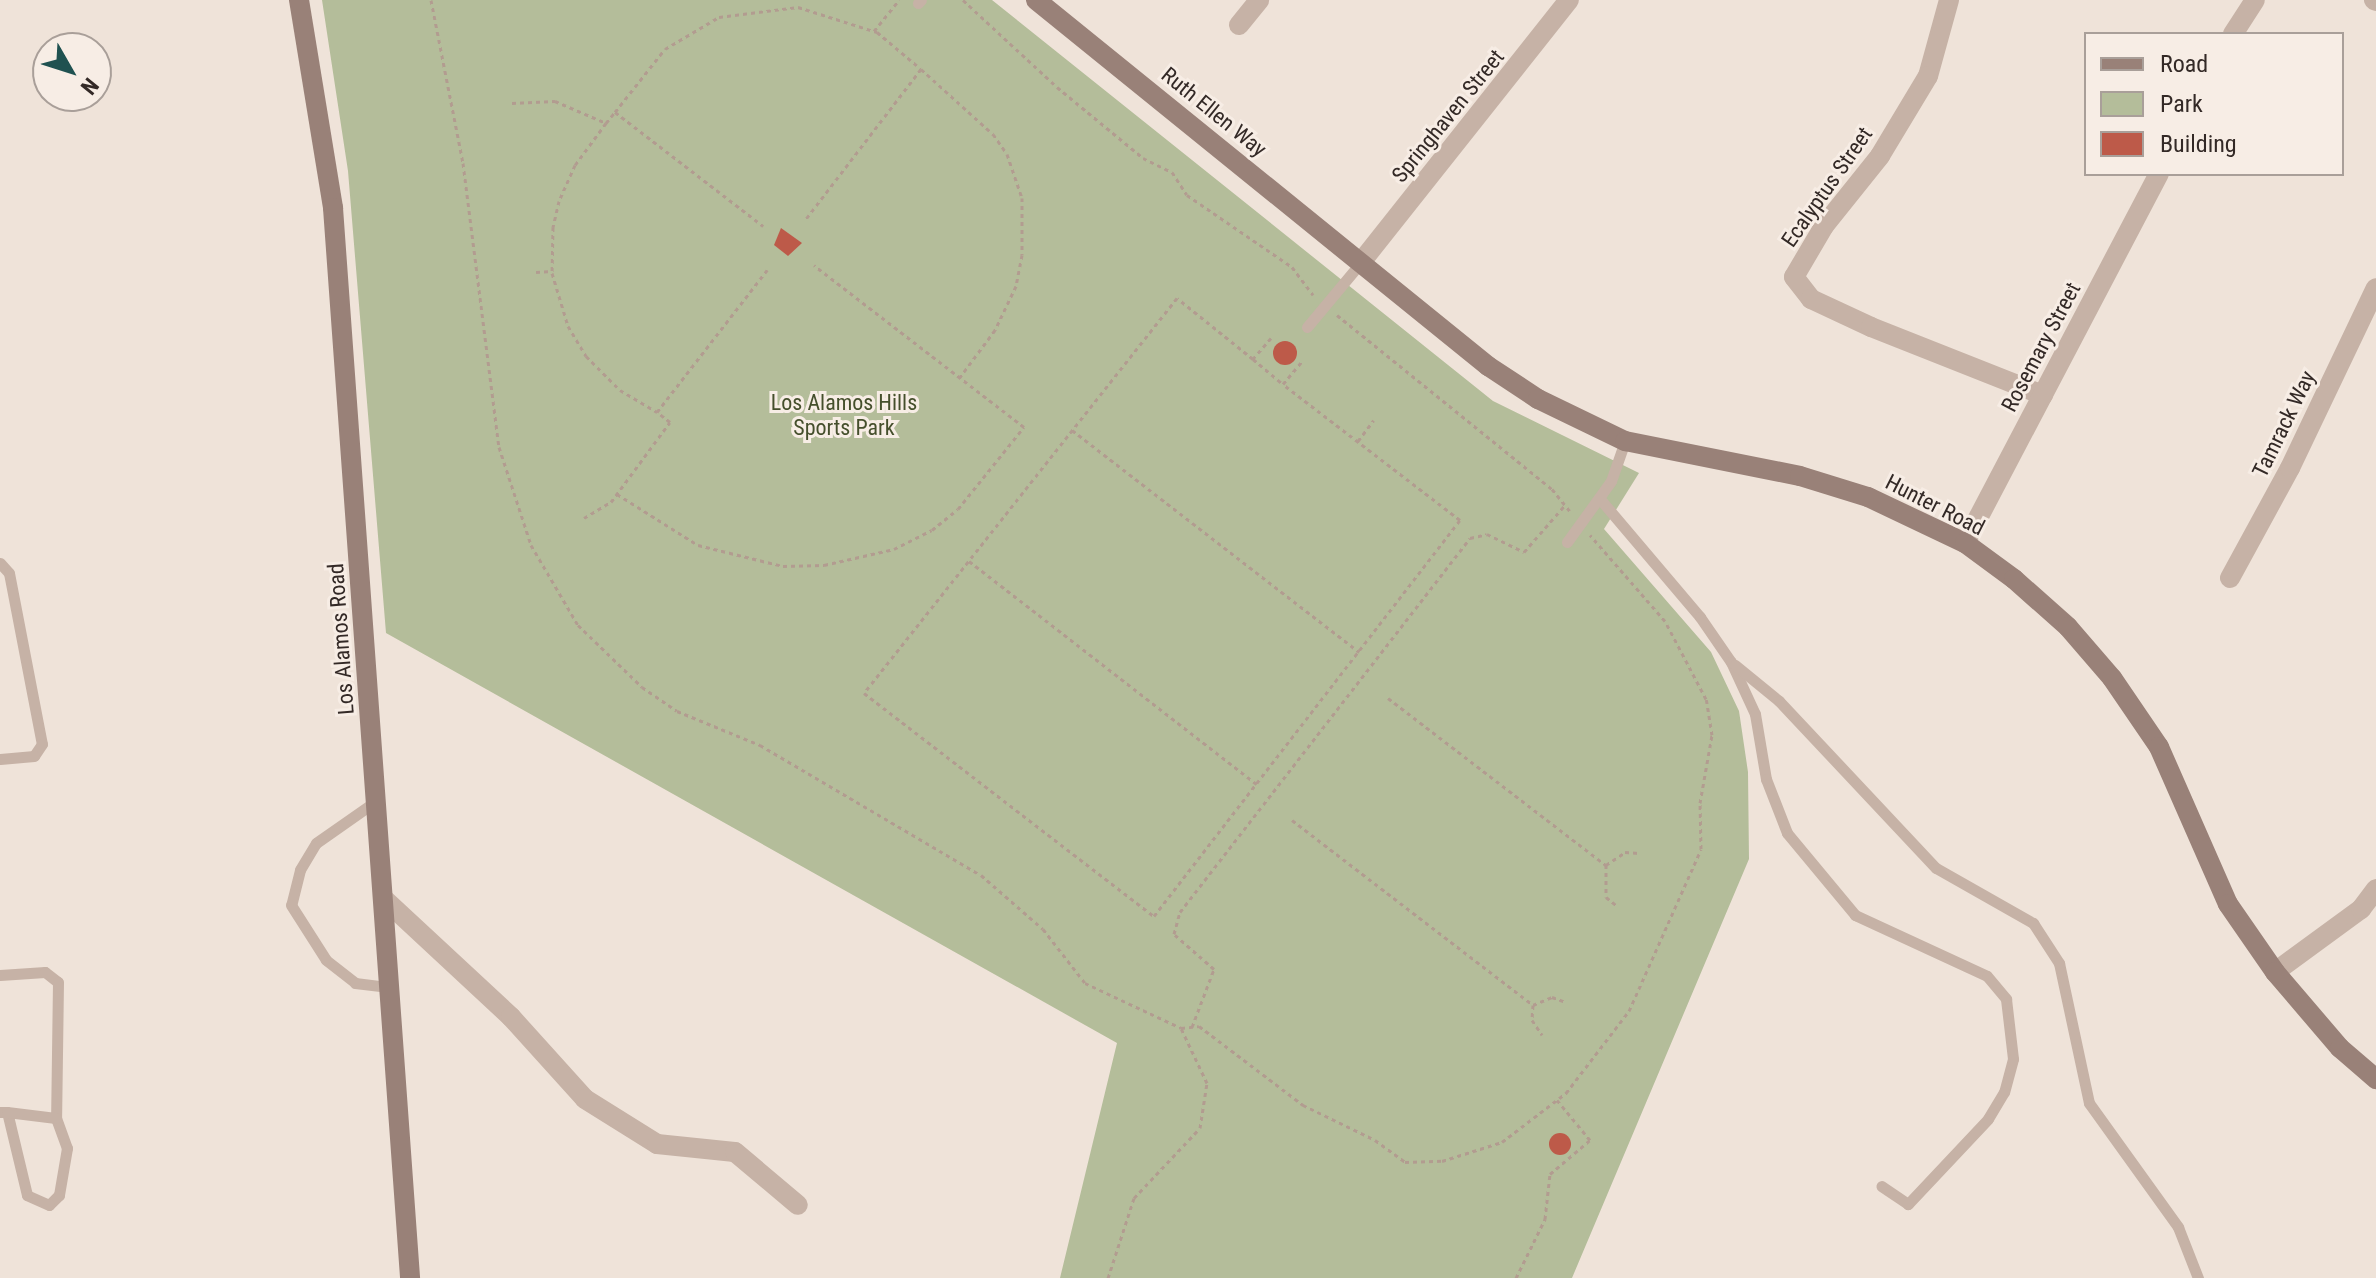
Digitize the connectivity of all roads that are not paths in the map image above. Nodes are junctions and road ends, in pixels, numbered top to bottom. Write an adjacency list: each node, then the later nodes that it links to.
1 (299, 0): 22 (street, Los Alamos Road)
2 (1036, 0): 10 (street, Ruth Ellen Way)
3 (1259, 0): 7 (street)
4 (1569, 0): 10 (street, Springhaven Street)
5 (1949, 0): 13 (street, Ecalyptus Street)
6 (2255, 0): 8 (street)
7 (1239, 25)
8 (2234, 32)
9 (2158, 176): 13 (street, Rosemary Street)
10 (1362, 261): 12 (lane); 14 (street, Hunter Road)
11 (2376, 288): 19 (street, Tamrack Way)
12 (1307, 327)
13 (2043, 395): 17 (street, Rosemary Street)
14 (1625, 441): 15 (lane); 17 (street, Hunter Road)
15 (1600, 499): 16 (lane); 20 (lane)
16 (1567, 542)
17 (1965, 543): 25 (street, Hunter Road)
18 (0, 563): 21 (lane)
19 (2230, 578)
20 (1731, 662): 31 (lane); 34 (lane)
21 (0, 759)
22 (376, 801): 24 (street, Los Alamos Road); 27 (lane)
23 (2376, 889): 25 (street)
24 (383, 898): 27 (street, Los Alamos Road); 32 (street)
25 (2275, 972): 28 (street, Hunter Road)
26 (0, 975): 30 (lane)
27 (389, 987): 33 (street, Los Alamos Road)
28 (2376, 1079)
29 (4, 1112): 30 (lane); 30 (lane)
30 (56, 1118)
31 (1881, 1186)
32 (798, 1205)
33 (410, 1278)
34 (2198, 1278)

